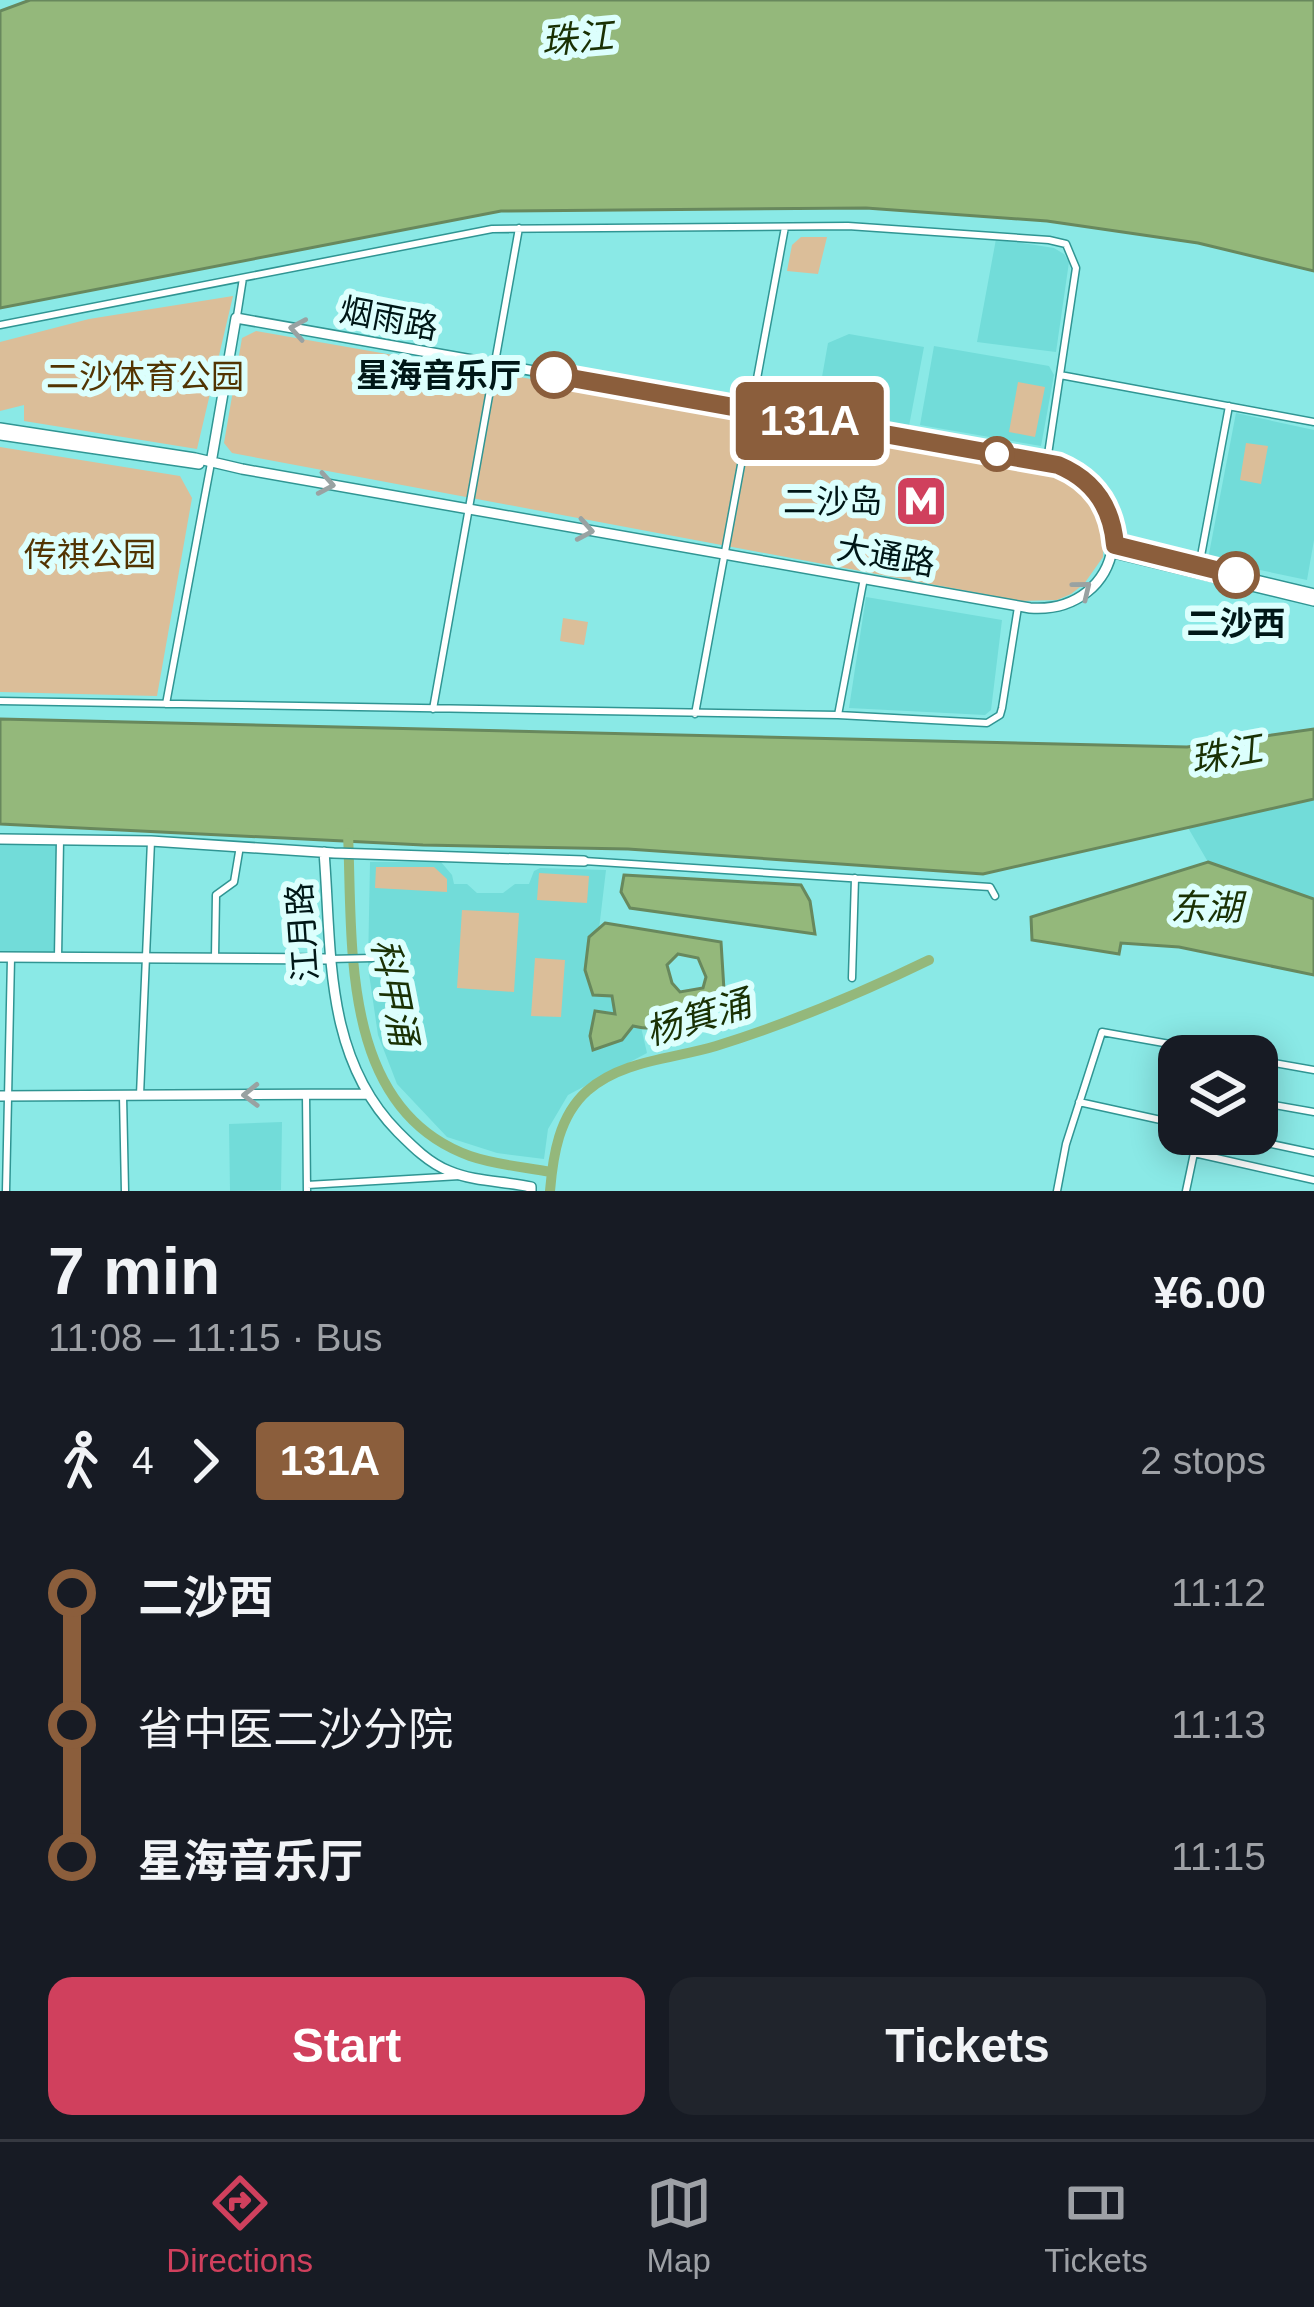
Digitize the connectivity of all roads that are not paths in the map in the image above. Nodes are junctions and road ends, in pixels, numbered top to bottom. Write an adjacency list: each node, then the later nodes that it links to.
1 (785, 226): 2 (street); 7 (street); 9 (street)
2 (519, 228): 3 (street); 6 (street)
3 (243, 278): 4 (street); 5 (street)
4 (236, 319): 6 (main road, 烟雨路, one-way to 4); 13 (main road)
5 (0, 325)
6 (496, 365): 9 (main road, 烟雨路); 14 (street)
7 (1060, 375): 8 (street); 12 (street)
8 (1229, 406): 10 (street); 17 (street)
9 (750, 411): 12 (main road, 烟雨路); 16 (street)
10 (1314, 422)
11 (0, 431): 13 (main road, 大通路)
12 (1047, 462): 15 (main road, 烟雨路)
13 (211, 464): 14 (main road, 大通路, one-way to 14); 22 (street)
14 (470, 509): 16 (main road, 大通路, one-way to 16); 23 (street)
15 (1115, 549): 17 (main road); 20 (main road, 大通路, one-way to 15)
16 (725, 555): 18 (main road, 大通路); 24 (street)
17 (1198, 570): 19 (main road)
18 (864, 578): 20 (main road, 大通路); 25 (street)
19 (1313, 595)
20 (1018, 607): 25 (street)
21 (0, 701): 22 (street)
22 (166, 704): 23 (street)
23 (433, 710): 24 (street)
24 (695, 714): 25 (street)
25 (838, 715)
26 (0, 839): 27 (main road, 江月路)
27 (60, 840): 28 (main road, 江月路); 36 (street)
28 (151, 841): 29 (main road, 江月路); 34 (street)
29 (240, 846): 30 (main road, 江月路); 37 (street)
30 (329, 852): 31 (main road); 39 (main road, 江月路)
31 (584, 861): 32 (street)
32 (855, 878): 33 (street); 40 (street)
33 (995, 896)
34 (148, 956): 36 (main road); 37 (main road); 48 (street)
35 (6, 957): 36 (main road); 46 (street)
36 (58, 957)
37 (215, 957): 39 (main road)
38 (373, 958): 39 (street)
39 (329, 959): 45 (main road, 江月路)
40 (852, 978)
41 (1158, 1042): 49 (street)
42 (1278, 1064): 43 (street)
43 (1314, 1070)
44 (306, 1094): 45 (main road); 48 (main road, one-way to 48); 59 (street)
45 (368, 1094): 57 (main road, 江月路)
46 (3, 1096): 47 (main road); 61 (street)
47 (123, 1096): 48 (main road); 62 (street)
48 (140, 1096)
49 (1079, 1102): 52 (street); 63 (street)
50 (1278, 1106): 51 (street)
51 (1314, 1112)
52 (1158, 1119)
53 (1278, 1145): 54 (street)
54 (1314, 1153)
55 (1194, 1155): 64 (street)
56 (1203, 1155): 58 (street)
57 (463, 1176): 59 (street); 60 (main road, 江月路)
58 (1314, 1180)
59 (307, 1188)
60 (531, 1189)
61 (7, 1191)
62 (125, 1191)
63 (1060, 1191)
64 (1186, 1191)

